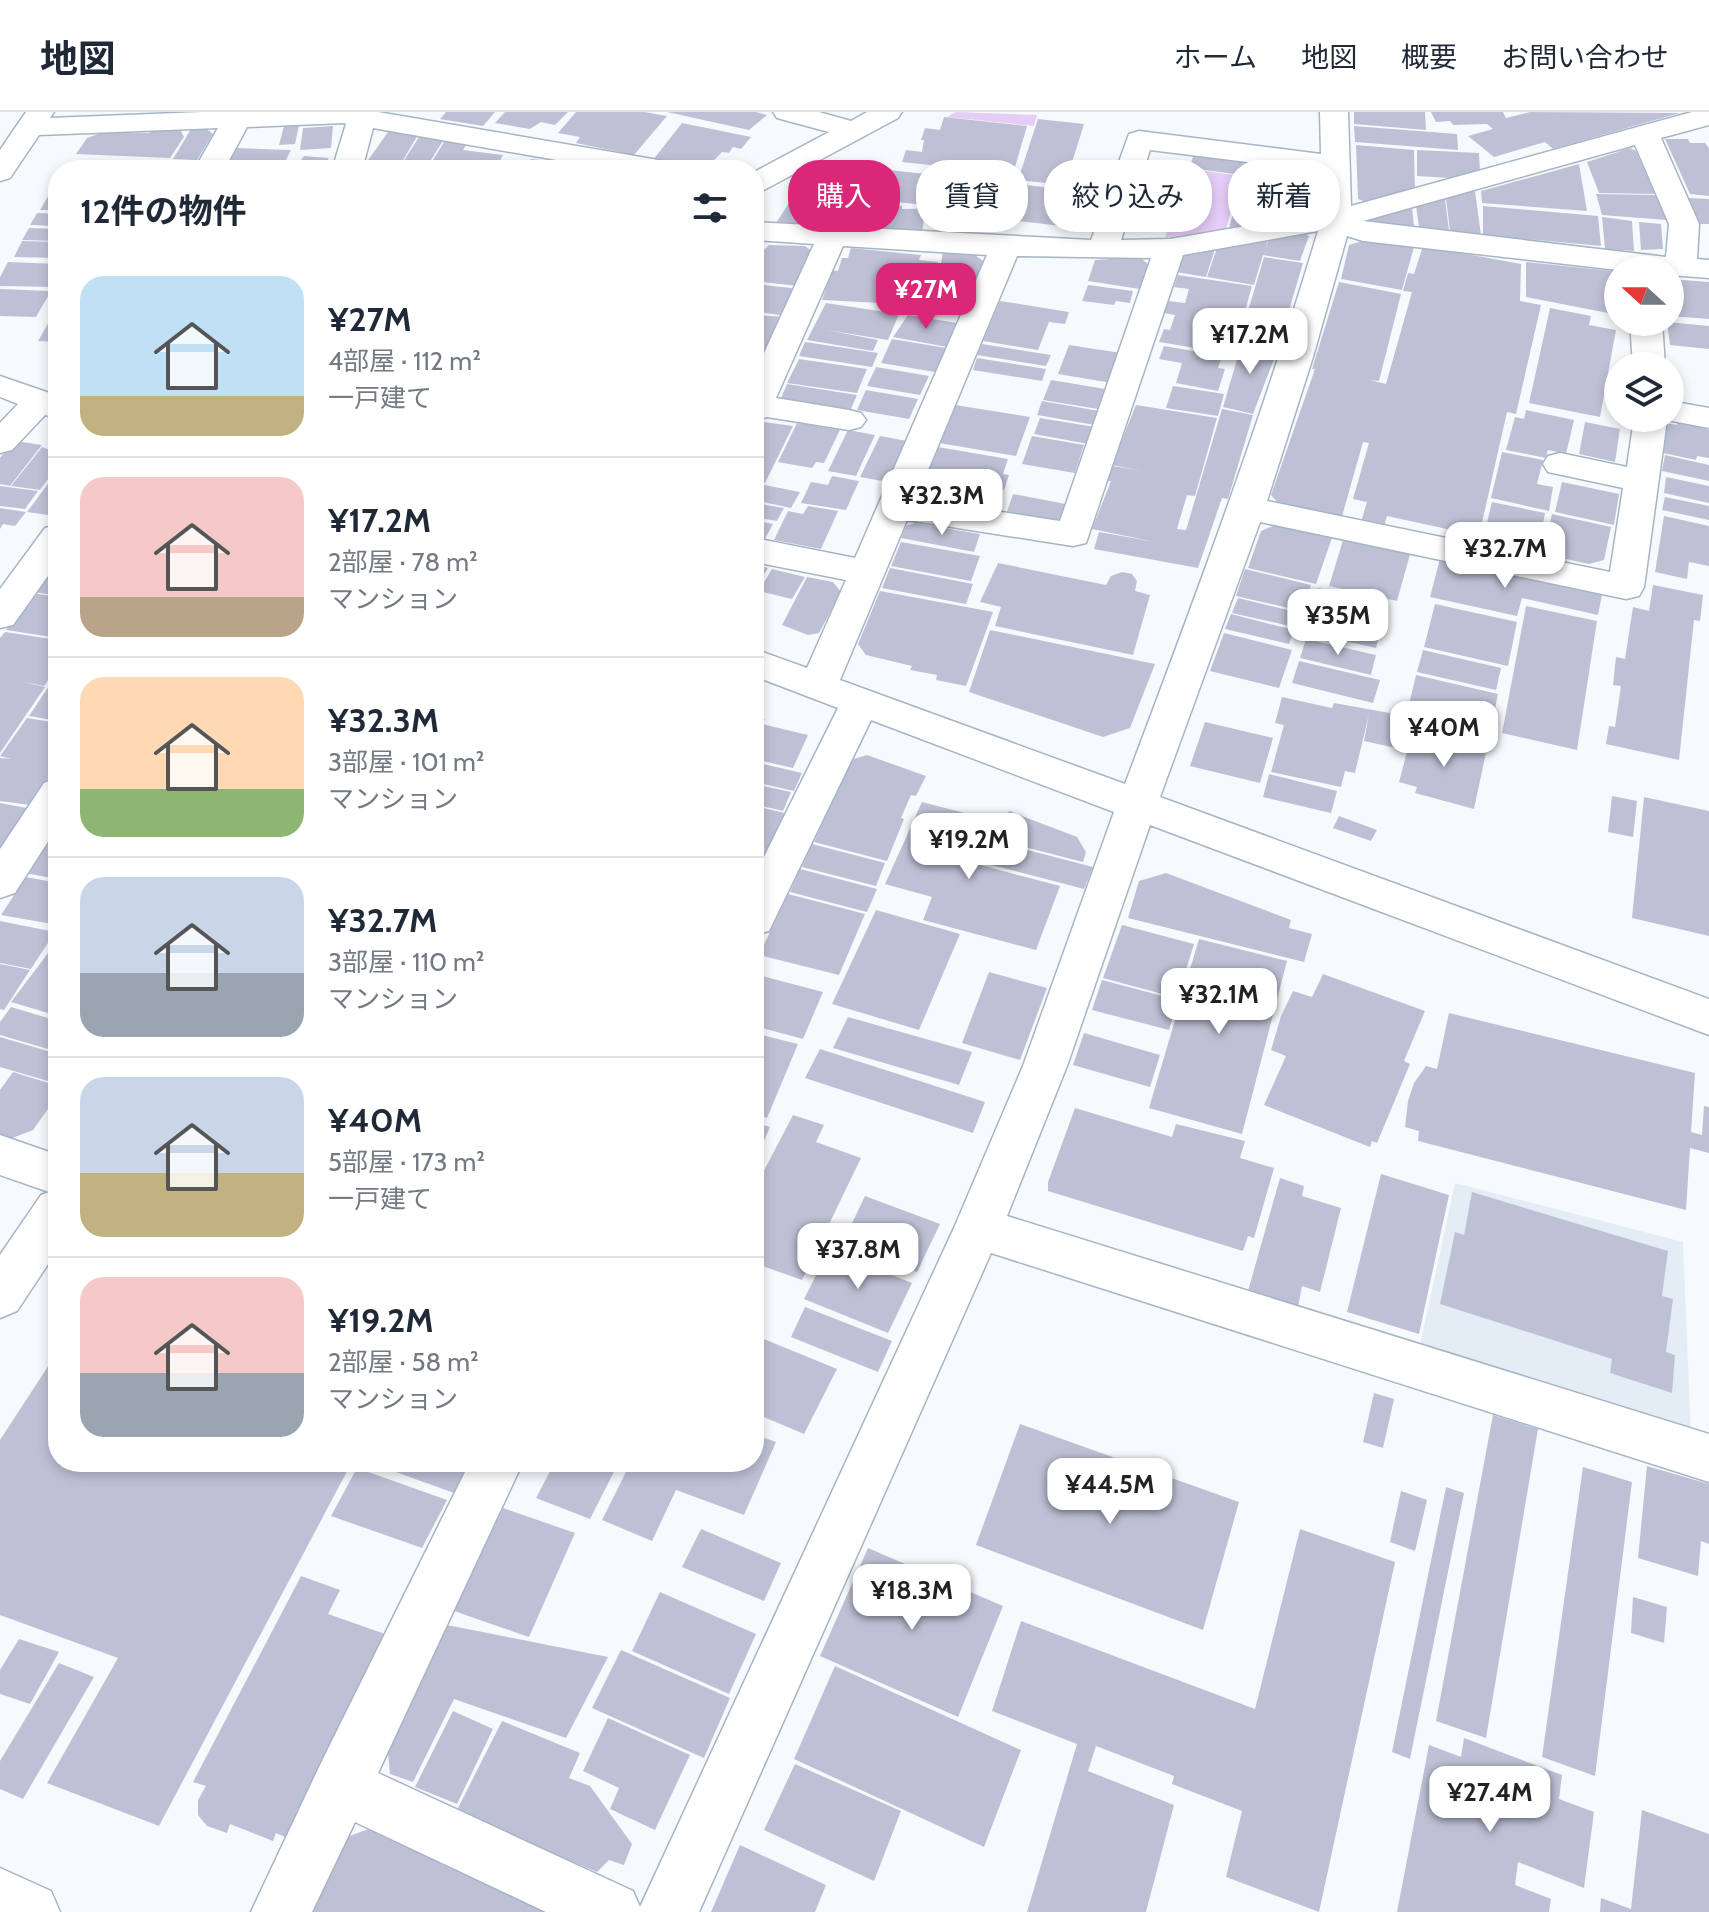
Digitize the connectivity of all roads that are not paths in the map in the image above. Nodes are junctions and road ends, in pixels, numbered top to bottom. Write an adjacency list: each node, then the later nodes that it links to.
1 (787, 112): 8 (street)
2 (888, 112): 8 (street)
3 (1334, 112): 16 (street)
4 (364, 114): 7 (street); 10 (street); 12 (street)
5 (1709, 116): 9 (street)
6 (36, 119): 7 (street); 17 (street)
7 (237, 119): 11 (street)
8 (854, 130): 18 (street)
9 (1645, 135): 19 (street); 29 (street)
10 (525, 144): 13 (street); 14 (street)
11 (214, 160)
12 (350, 160)
13 (516, 160)
14 (611, 160)
15 (1302, 160): 27 (street)
16 (1335, 160)
17 (0, 172)
18 (764, 179)
19 (1340, 218)
20 (1340, 220): 28 (street)
21 (764, 232): 24 (street)
22 (1262, 232): 26 (street)
23 (1333, 232): 43 (street)
24 (832, 237): 25 (street); 31 (street)
25 (1006, 247): 27 (street); 42 (street)
26 (1170, 248): 27 (street); 42 (street)
27 (1103, 250)
28 (1604, 262)
29 (1695, 267)
30 (0, 386): 32 (street)
31 (764, 390)
32 (48, 404)
33 (48, 405): 39 (street)
34 (764, 409): 37 (street)
35 (1684, 414): 36 (street)
36 (1709, 418)
37 (849, 420)
38 (1649, 432): 41 (street)
39 (0, 443)
40 (1560, 464): 41 (street)
41 (1642, 481): 43 (street)
42 (898, 507): 46 (street)
43 (1247, 508): 51 (street)
44 (48, 550): 47 (street)
45 (764, 552): 46 (street)
46 (869, 573): 49 (street)
47 (0, 616)
48 (764, 666): 49 (street)
49 (819, 685): 50 (street)
50 (861, 701): 51 (street); 54 (street)
51 (1137, 806): 55 (street); 59 (street)
52 (48, 808): 53 (street)
53 (0, 882)
54 (764, 899)
55 (1709, 1017)
56 (0, 1155): 57 (street)
57 (48, 1172)
58 (48, 1224): 60 (street)
59 (978, 1228): 61 (street); 68 (street)
60 (0, 1296)
61 (1709, 1458)
62 (492, 1472): 63 (street)
63 (340, 1785): 66 (street); 67 (street)
64 (0, 1898): 65 (street)
65 (30, 1912)
66 (281, 1912)
67 (612, 1912)
68 (668, 1912)

